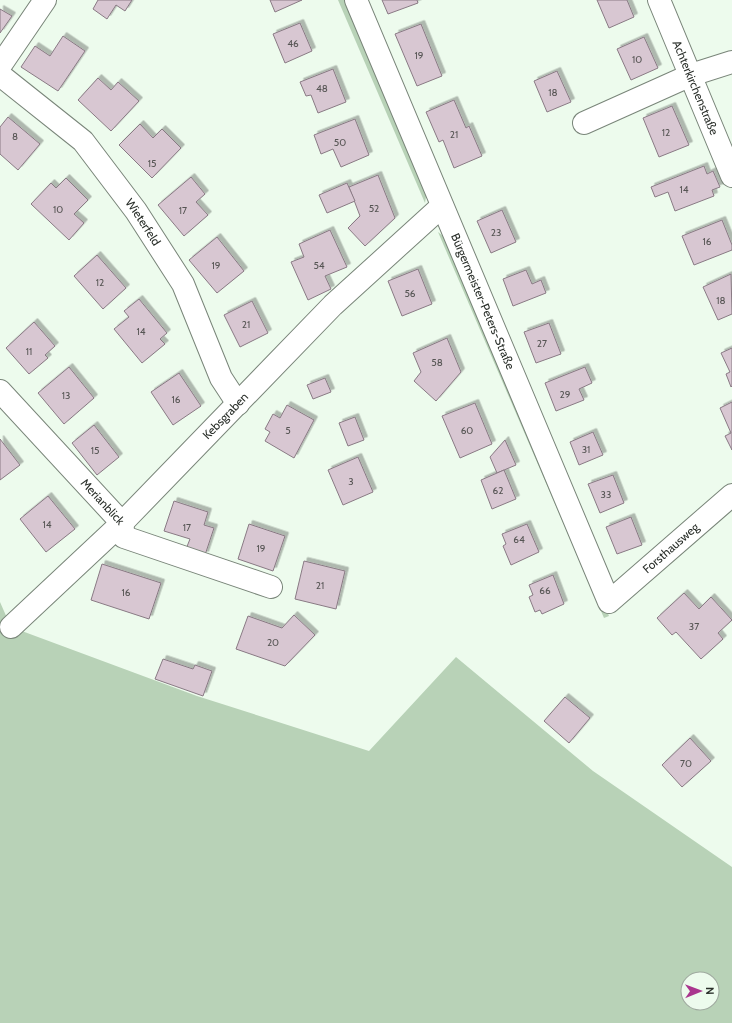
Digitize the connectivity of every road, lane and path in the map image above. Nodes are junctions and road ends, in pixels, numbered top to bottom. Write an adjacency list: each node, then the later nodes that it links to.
1 (45, 0): 5 (street)
2 (356, 0): 10 (street, Bürgermeister-Peters-Straße)
3 (659, 0): 7 (street, Achterkirchenstraße)
4 (732, 62): 7 (street)
5 (0, 66)
6 (0, 75): 12 (street, Wieterfeld)
7 (691, 75): 8 (street); 9 (street, Achterkirchenstraße)
8 (584, 123)
9 (732, 176)
10 (442, 206): 12 (street, Kebsgraben); 16 (street, Bürgermeister-Peters-Straße)
11 (0, 391): 14 (street, Merianblick)
12 (238, 404): 14 (street, Kebsgraben)
13 (732, 495): 16 (street, Forsthausweg)
14 (122, 523): 15 (street, Merianblick); 17 (street, Kebsgraben)
15 (271, 588)
16 (610, 602)
17 (11, 627)

